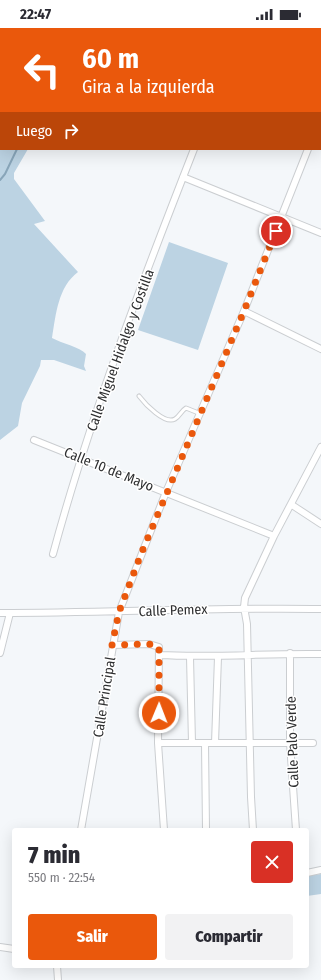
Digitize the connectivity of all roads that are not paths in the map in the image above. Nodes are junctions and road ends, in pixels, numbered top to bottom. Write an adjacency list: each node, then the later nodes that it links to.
1 (194, 150): 3 (street, Calle Miguel Hidalgo y Costilla)
2 (308, 150): 4 (street, Calle Principal)
3 (183, 176): 4 (street); 12 (street, Calle Miguel Hidalgo y Costilla)
4 (281, 217): 5 (street); 6 (street, Calle Principal)
5 (321, 233)
6 (244, 311): 7 (street); 9 (street, Calle Principal)
7 (321, 349)
8 (139, 396): 9 (lane)
9 (201, 414): 13 (street, Calle Principal)
10 (34, 440): 12 (street, Calle 10 de Mayo)
11 (321, 447): 14 (street)
12 (82, 458): 13 (street, Calle 10 de Mayo); 17 (street, Calle Miguel Hidalgo y Costilla)
13 (166, 492): 16 (street, Calle 10 de Mayo); 20 (street, Calle Principal)
14 (292, 505): 15 (street); 16 (street)
15 (321, 524)
16 (274, 536): 18 (street)
17 (53, 554)
18 (244, 607): 19 (street, Calle Pemex); 20 (street, Calle Pemex); 25 (street)
19 (321, 609)
20 (119, 612): 22 (street, Calle Pemex); 23 (street, Calle Principal)
21 (0, 613): 22 (street, Calle Pemex)
22 (10, 613): 24 (street)
23 (112, 645): 28 (street); 38 (street, Calle Principal)
24 (0, 653)
25 (248, 654): 26 (street); 30 (street); 35 (street)
26 (290, 654): 27 (street); 36 (street, Calle Palo Verde)
27 (321, 654)
28 (160, 655): 29 (street); 31 (street)
29 (190, 657): 30 (street); 32 (street)
30 (218, 657): 34 (street)
31 (158, 743): 32 (street); 39 (street)
32 (192, 743): 33 (street)
33 (205, 743): 34 (street); 40 (street)
34 (216, 743): 35 (street)
35 (250, 743): 36 (street); 41 (street)
36 (290, 743): 37 (street); 42 (street, Calle Palo Verde)
37 (313, 743)
38 (81, 828)
39 (164, 828)
40 (206, 828)
41 (253, 828)
42 (296, 828)
43 (321, 870): 44 (street)
44 (309, 873)
45 (0, 947): 46 (street)
46 (12, 949)
47 (57, 968): 48 (street)
48 (58, 980)

